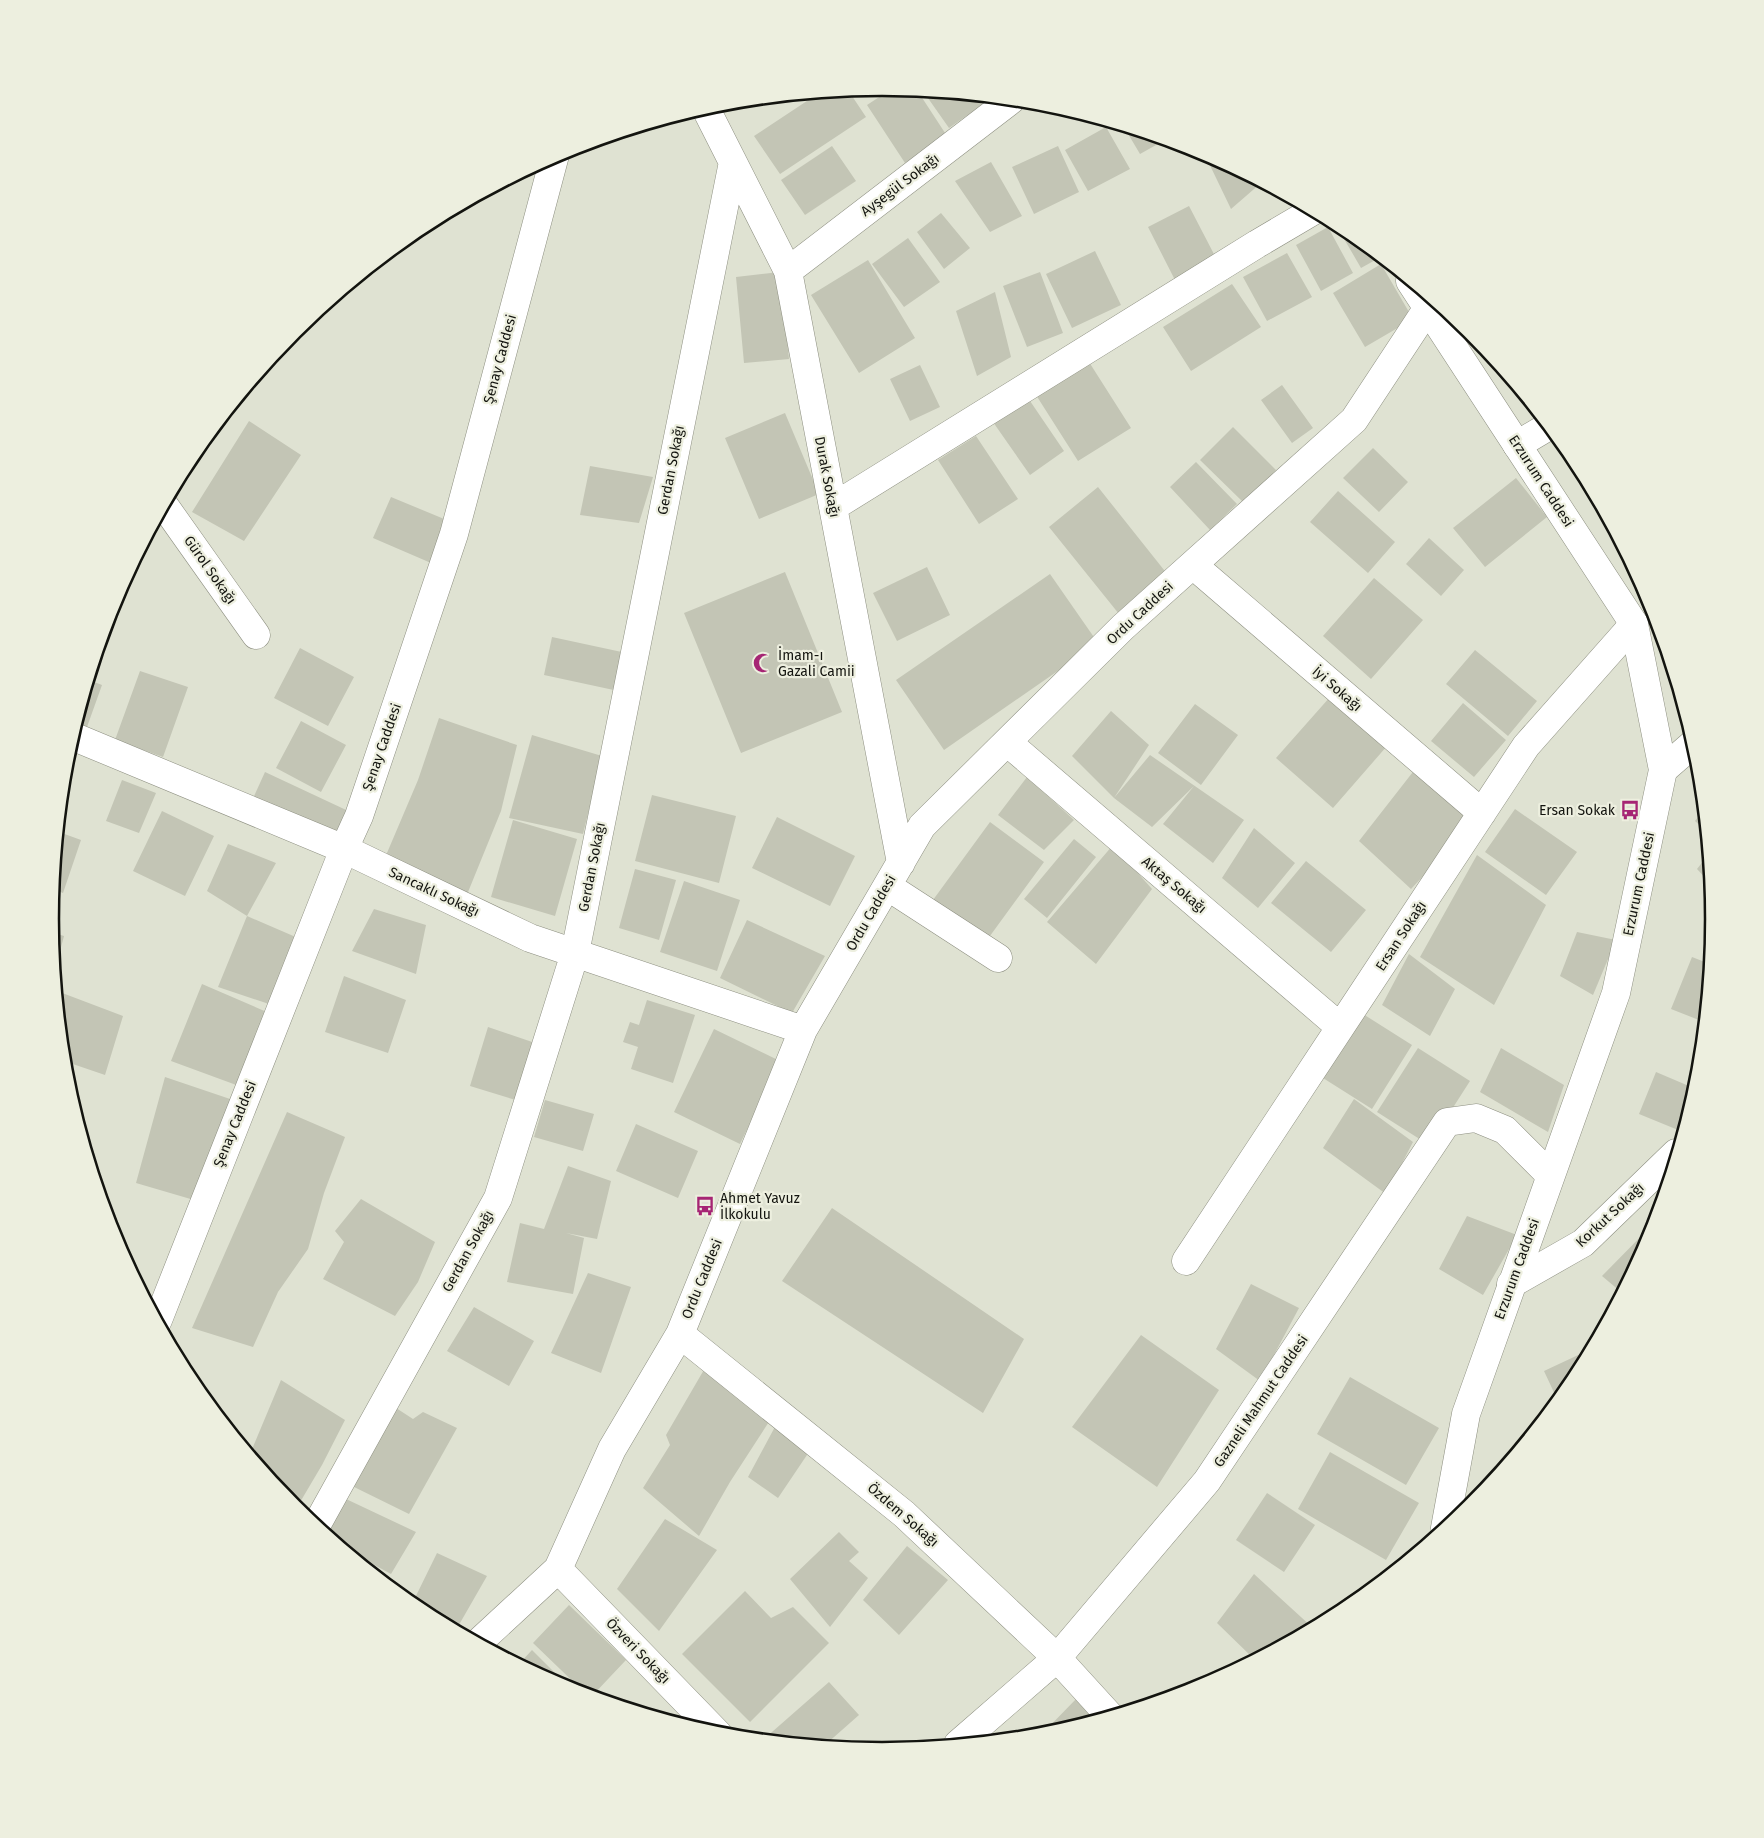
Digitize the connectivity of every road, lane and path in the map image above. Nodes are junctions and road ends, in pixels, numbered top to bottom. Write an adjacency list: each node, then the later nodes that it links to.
1 (1004, 105): 6 (street, Ayşegül Sokağı)
2 (709, 115): 3 (street, Durak Sokağı)
3 (733, 162): 6 (street, Durak Sokağı); 22 (street, Gerdan Sokağı)
4 (552, 165): 20 (street, Şenay Caddesi)
5 (1307, 214): 10 (street)
6 (788, 271): 10 (street, Durak Sokağı)
7 (1430, 305): 9 (street, Erzurum Caddesi); 12 (street, Ordu Caddesi)
8 (1543, 429): 9 (street)
9 (1517, 445): 13 (street, Erzurum Caddesi)
10 (833, 508): 21 (street, Durak Sokağı)
11 (167, 510): 14 (street, Gürol Sokağı)
12 (1193, 565): 16 (street, Ordu Caddesi); 19 (street, İyi Sokağı)
13 (1634, 624): 18 (street, Erzurum Caddesi); 19 (street, Ersan Sokağı)
14 (256, 636)
15 (79, 739): 20 (street, Sancaklı Sokağı)
16 (1007, 742): 21 (street, Ordu Caddesi); 24 (street, Aktaş Sokağı)
17 (1687, 749): 18 (street)
18 (1663, 770): 27 (street, Erzurum Caddesi)
19 (1482, 813): 24 (street, Ersan Sokağı)
20 (344, 849): 22 (street, Sancaklı Sokağı); 30 (street, Şenay Caddesi)
21 (894, 874): 23 (street); 25 (street, Ordu Caddesi)
22 (575, 953): 25 (street, Sancaklı Sokağı); 33 (street, Gerdan Sokağı)
23 (998, 958)
24 (1340, 1027): 28 (street, Ersan Sokağı)
25 (802, 1030): 31 (street, Ordu Caddesi)
26 (1669, 1159): 29 (street, Korkut Sokağı)
27 (1550, 1175): 29 (street, Erzurum Caddesi); 36 (street, Gazneli Mahmut Caddesi)
28 (1186, 1261)
29 (1511, 1284): 32 (street, Erzurum Caddesi)
30 (160, 1314)
31 (680, 1334): 34 (street, Ordu Caddesi); 36 (street, Özdem Sokağı)
32 (1447, 1517)
33 (320, 1520)
34 (558, 1569): 35 (street, Ordu Caddesi); 38 (street, Özveri Sokağı)
35 (483, 1639)
36 (1057, 1658): 37 (street, Özdem Sokağı); 39 (street, Gazneli Mahmut Caddesi)
37 (1105, 1711)
38 (707, 1723)
39 (966, 1737)

